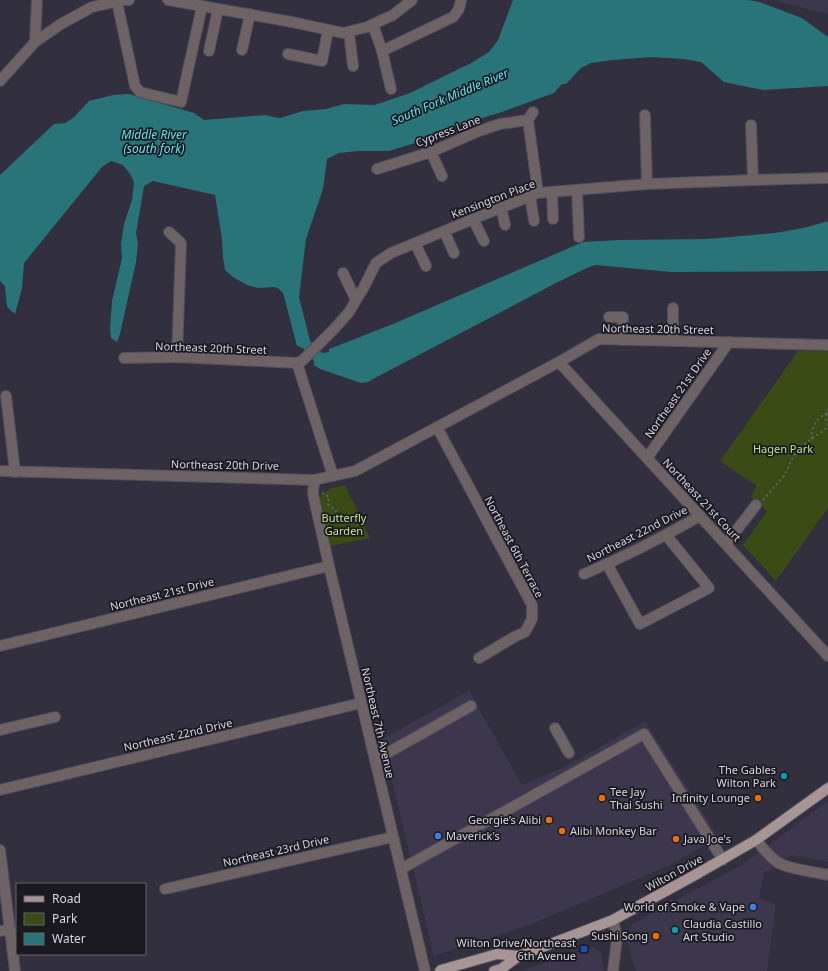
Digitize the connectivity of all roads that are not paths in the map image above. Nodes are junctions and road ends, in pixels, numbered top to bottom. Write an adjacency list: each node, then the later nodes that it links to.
1 (37, 0): 13 (street)
2 (129, 0): 6 (street)
3 (168, 0): 7 (street)
4 (412, 0): 10 (street)
5 (461, 0): 16 (street)
6 (117, 2): 7 (street); 13 (street)
7 (202, 6): 8 (street)
8 (218, 9): 9 (street); 15 (street)
9 (250, 14): 11 (street); 14 (street)
10 (373, 25): 12 (street); 16 (street)
11 (328, 30): 12 (street); 17 (street)
12 (349, 32): 18 (street)
13 (35, 42): 19 (street)
14 (242, 50)
15 (209, 51)
16 (382, 52): 20 (street)
17 (288, 54)
18 (353, 66)
19 (0, 80)
20 (391, 89)
21 (645, 115): 28 (street)
22 (751, 125): 27 (street)
23 (431, 152): 24 (street, Cypress Lane); 25 (street); 31 (street, Cypress Lane)
24 (377, 169)
25 (442, 176)
26 (828, 178): 27 (street, Kensington Place)
27 (753, 180): 28 (street, Kensington Place)
28 (647, 184): 29 (street, Kensington Place)
29 (577, 190): 30 (street, Kensington Place); 39 (street)
30 (552, 192): 31 (street, Kensington Place); 33 (street)
31 (534, 194): 32 (street, Kensington Place); 35 (street)
32 (501, 207): 34 (street, Kensington Place); 36 (street)
33 (553, 218)
34 (473, 219): 37 (street, Kensington Place); 40 (street)
35 (534, 222)
36 (505, 225)
37 (444, 231): 41 (street, Kensington Place); 42 (street)
38 (169, 232): 52 (street)
39 (579, 237)
40 (484, 241)
41 (415, 243): 43 (street); 45 (street, Kensington Place)
42 (454, 253)
43 (426, 266)
44 (343, 273): 45 (street)
45 (356, 300): 55 (street, Kensington Place)
46 (672, 308): 49 (street)
47 (609, 317): 48 (street)
48 (622, 340): 49 (street, Northeast 20th Street); 54 (street, Northeast 20th Street)
49 (673, 341): 50 (street, Northeast 20th Street)
50 (729, 342): 51 (street, Northeast 20th Street); 58 (street, Northeast 21st Drive)
51 (828, 345)
52 (177, 357): 53 (street, Northeast 20th Street); 55 (street, Northeast 20th Street)
53 (124, 358)
54 (559, 362): 57 (street, Northeast 20th Street); 58 (street, Northeast 21st Court)
55 (297, 363): 61 (street)
56 (6, 396): 60 (street)
57 (437, 427): 61 (street, Northeast 20th Drive); 72 (street, Northeast 6th Terrace)
58 (648, 458): 64 (street, Northeast 21st Court)
59 (0, 471): 60 (street, Northeast 20th Drive)
60 (14, 472): 62 (street, Northeast 20th Drive)
61 (333, 476): 62 (street, Northeast 20th Drive)
62 (314, 480): 68 (street, Northeast 7th Avenue)
63 (756, 505): 66 (street)
64 (700, 516): 65 (street, Northeast 22nd Drive); 66 (street, Northeast 21st Court)
65 (666, 535): 67 (street, Northeast 22nd Drive); 67 (street)
66 (726, 544): 71 (street, Northeast 21st Court)
67 (607, 564): 69 (street, Northeast 22nd Drive)
68 (329, 566): 70 (street, Northeast 21st Drive); 73 (street, Northeast 7th Avenue)
69 (584, 574)
70 (0, 646)
71 (828, 656)
72 (479, 658)
73 (361, 703): 79 (street, Northeast 7th Avenue); 81 (street, Northeast 22nd Drive)
74 (471, 706): 79 (street)
75 (55, 717): 77 (street)
76 (555, 728): 78 (street)
77 (0, 730)
78 (569, 753)
79 (375, 760): 82 (street, Northeast 7th Avenue)
80 (828, 788): 83 (main road, Wilton Drive)
81 (0, 790)
82 (393, 837): 86 (street, Northeast 7th Avenue); 88 (street, Northeast 23rd Drive)
83 (756, 840): 85 (main road, Wilton Drive); 87 (street)
84 (0, 850): 90 (street)
85 (723, 860): 86 (street); 89 (main road, Wilton Drive)
86 (401, 869): 93 (street, Northeast 7th Avenue)
87 (828, 874)
88 (165, 889)
89 (613, 920): 91 (main road, Wilton Drive); 96 (street)
90 (5, 930): 92 (street)
91 (519, 956): 94 (main road, Wilton Drive); 95 (main road, Wilton Drive)
92 (16, 971)
93 (425, 971)
94 (440, 971)
95 (494, 971)
96 (613, 971)

